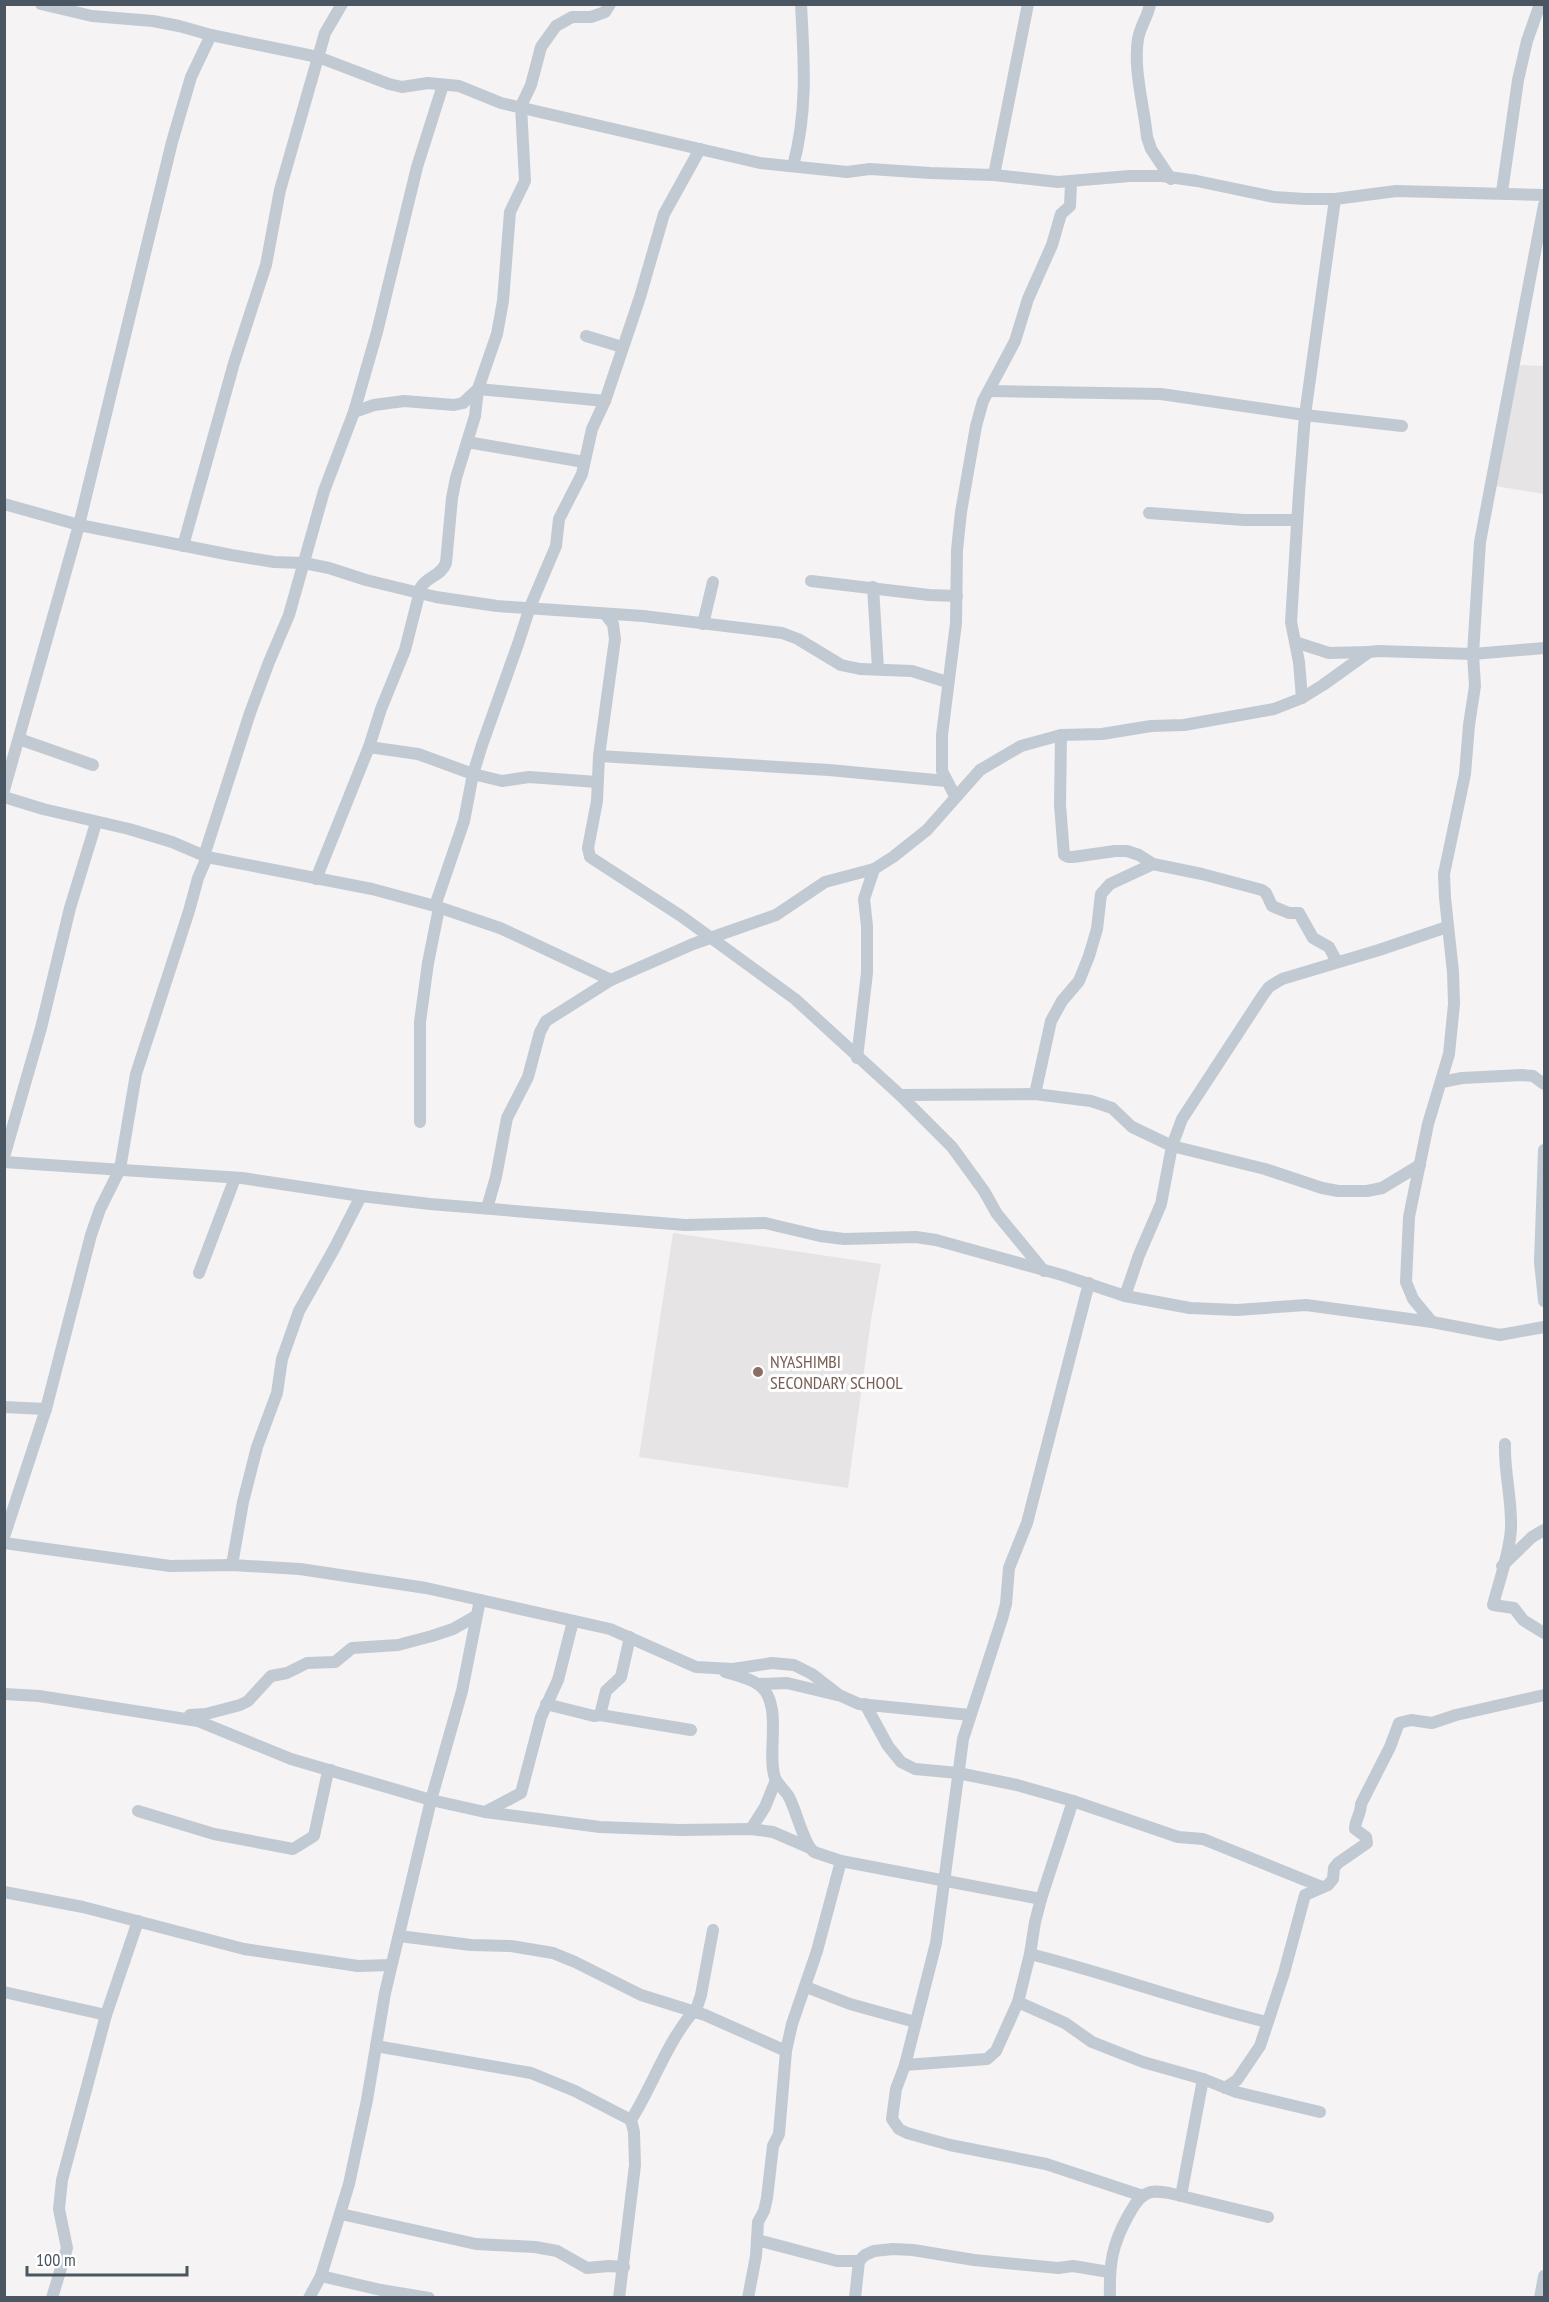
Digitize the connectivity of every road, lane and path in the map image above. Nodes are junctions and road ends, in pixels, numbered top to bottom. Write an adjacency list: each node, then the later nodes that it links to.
1 (41, 4): 9 (street)
2 (342, 4): 10 (street)
3 (610, 4): 12 (street)
4 (801, 4): 14 (street)
5 (1028, 4): 15 (street)
6 (1161, 4): 8 (street)
7 (1540, 4): 18 (street)
8 (1150, 8): 16 (street)
9 (211, 35): 10 (street); 35 (street)
10 (318, 57): 11 (street); 36 (street)
11 (443, 85): 12 (street); 27 (street)
12 (521, 106): 13 (street); 24 (street)
13 (700, 149): 14 (street); 23 (street)
14 (793, 166): 15 (street)
15 (994, 175): 17 (street)
16 (1171, 178): 17 (street); 20 (street)
17 (1071, 183): 25 (street)
18 (1502, 192): 19 (street); 20 (street)
19 (1545, 195)
20 (1335, 199): 28 (street)
21 (1545, 205): 49 (street)
22 (586, 336): 23 (street)
23 (622, 346): 26 (street)
24 (478, 388): 26 (street); 27 (street); 30 (street)
25 (989, 391): 28 (street); 42 (street)
26 (605, 401): 31 (street)
27 (354, 412): 37 (street)
28 (1305, 415): 29 (street); 34 (street)
29 (1402, 426)
30 (467, 442): 31 (street); 41 (street)
31 (584, 462): 43 (street)
32 (4, 504): 35 (street)
33 (1149, 513): 34 (street)
34 (1297, 520): 46 (street)
35 (80, 525): 36 (street); 54 (street)
36 (183, 546): 37 (street)
37 (304, 563): 41 (street); 65 (street)
38 (811, 580): 40 (street)
39 (713, 582): 45 (street)
40 (873, 587): 42 (street); 50 (street)
41 (420, 593): 43 (street); 55 (street)
42 (957, 596): 51 (street)
43 (530, 607): 44 (street); 58 (street)
44 (605, 614): 45 (street); 56 (street)
45 (703, 624): 50 (street)
46 (1295, 642): 48 (street); 52 (street)
47 (1545, 648): 49 (street)
48 (1369, 652): 49 (street); 52 (street)
49 (1473, 654): 70 (street)
50 (878, 669): 51 (street)
51 (947, 682): 59 (street)
52 (1302, 698): 53 (street)
53 (1061, 735): 62 (street); 66 (street)
54 (19, 739): 57 (street); 61 (street)
55 (369, 747): 58 (street); 68 (street)
56 (599, 756): 59 (street); 60 (street)
57 (93, 765)
58 (473, 774): 60 (street); 69 (street)
59 (946, 781): 62 (street)
60 (597, 782): 71 (street)
61 (4, 789)
62 (956, 796): 67 (street)
63 (4, 797): 64 (street)
64 (96, 822): 65 (street); 82 (street)
65 (205, 856): 68 (street); 85 (street)
66 (1153, 864): 72 (street); 77 (street)
67 (874, 868): 71 (street); 74 (street)
68 (316, 879): 69 (street)
69 (437, 907): 73 (street); 79 (street)
70 (1448, 927): 72 (street); 75 (street)
71 (711, 938): 73 (street); 74 (street)
72 (1338, 962): 80 (street)
73 (612, 980): 88 (street)
74 (857, 1058): 78 (street)
75 (1443, 1082): 76 (street); 84 (street)
76 (1545, 1084)
77 (1035, 1094): 78 (street); 80 (street)
78 (900, 1095): 89 (street)
79 (420, 1122)
80 (1172, 1146): 84 (street); 92 (street)
81 (1545, 1149): 93 (street)
82 (4, 1156)
83 (4, 1162): 85 (street)
84 (1420, 1166): 94 (street)
85 (120, 1169): 86 (street); 97 (street)
86 (235, 1178): 87 (street); 90 (street)
87 (361, 1196): 88 (street); 102 (street)
88 (487, 1208): 89 (street)
89 (1044, 1271): 91 (street)
90 (199, 1273)
91 (1089, 1283): 92 (street); 117 (street)
92 (1125, 1296): 94 (street)
93 (1545, 1301)
94 (1432, 1322): 95 (street)
95 (1545, 1328)
96 (4, 1407): 97 (street)
97 (46, 1409): 100 (street)
98 (1505, 1444): 103 (street)
99 (1545, 1530): 103 (street)
100 (4, 1537)
101 (4, 1543): 102 (street)
102 (232, 1565): 104 (street)
103 (1502, 1566): 107 (street)
104 (480, 1600): 105 (street); 106 (street)
105 (476, 1616): 118 (street); 123 (street)
106 (573, 1621): 108 (street); 114 (street)
107 (1545, 1633)
108 (630, 1637): 109 (street); 116 (street)
109 (718, 1669): 110 (street); 112 (street)
110 (759, 1684): 112 (street); 122 (street)
111 (4, 1694): 118 (street)
112 (839, 1695): 115 (street)
113 (1545, 1695): 131 (street)
114 (546, 1704): 116 (street); 126 (street)
115 (866, 1704): 117 (street); 121 (street)
116 (600, 1715): 119 (street)
117 (970, 1715): 121 (street)
118 (177, 1716): 120 (street)
119 (691, 1730)
120 (331, 1770): 123 (street); 125 (street)
121 (958, 1773): 124 (street); 130 (street)
122 (776, 1780): 127 (street); 128 (street)
123 (431, 1800): 126 (street); 136 (street)
124 (1073, 1801): 131 (street); 133 (street)
125 (138, 1811)
126 (485, 1812): 127 (street)
127 (751, 1829): 128 (street)
128 (810, 1848): 129 (street)
129 (841, 1860): 130 (street); 139 (street)
130 (944, 1882): 133 (street); 144 (street)
131 (1322, 1887): 145 (street)
132 (4, 1892): 134 (street)
133 (1041, 1899): 137 (street)
134 (138, 1921): 138 (street); 143 (street)
135 (713, 1930): 142 (street)
136 (399, 1936): 138 (street); 142 (street)
137 (1030, 1954): 141 (street); 145 (street)
138 (391, 1965): 146 (street)
139 (806, 1987): 144 (street); 147 (street)
140 (4, 1992): 143 (street)
141 (1018, 2002): 148 (street); 149 (street)
142 (694, 2012): 147 (street); 152 (street)
143 (106, 2015): 163 (street)
144 (915, 2022): 148 (street)
145 (1267, 2022): 150 (street)
146 (376, 2046): 152 (street); 155 (street)
147 (786, 2051): 157 (street)
148 (905, 2065): 153 (street)
149 (1203, 2079): 150 (street); 154 (street)
150 (1225, 2088): 151 (street)
151 (1320, 2112)
152 (631, 2120): 159 (street)
153 (1143, 2196): 154 (street); 160 (street)
154 (1181, 2196): 156 (street)
155 (341, 2214): 159 (street); 161 (street)
156 (1268, 2217)
157 (757, 2240): 158 (street); 167 (street)
158 (859, 2260): 160 (street); 168 (street)
159 (624, 2267): 166 (street)
160 (1109, 2272): 169 (street)
161 (321, 2276): 164 (street); 165 (street)
162 (1545, 2276): 170 (street)
163 (52, 2298)
164 (309, 2298)
165 (429, 2298)
166 (619, 2298)
167 (748, 2298)
168 (855, 2298)
169 (1110, 2298)
170 (1540, 2298)

